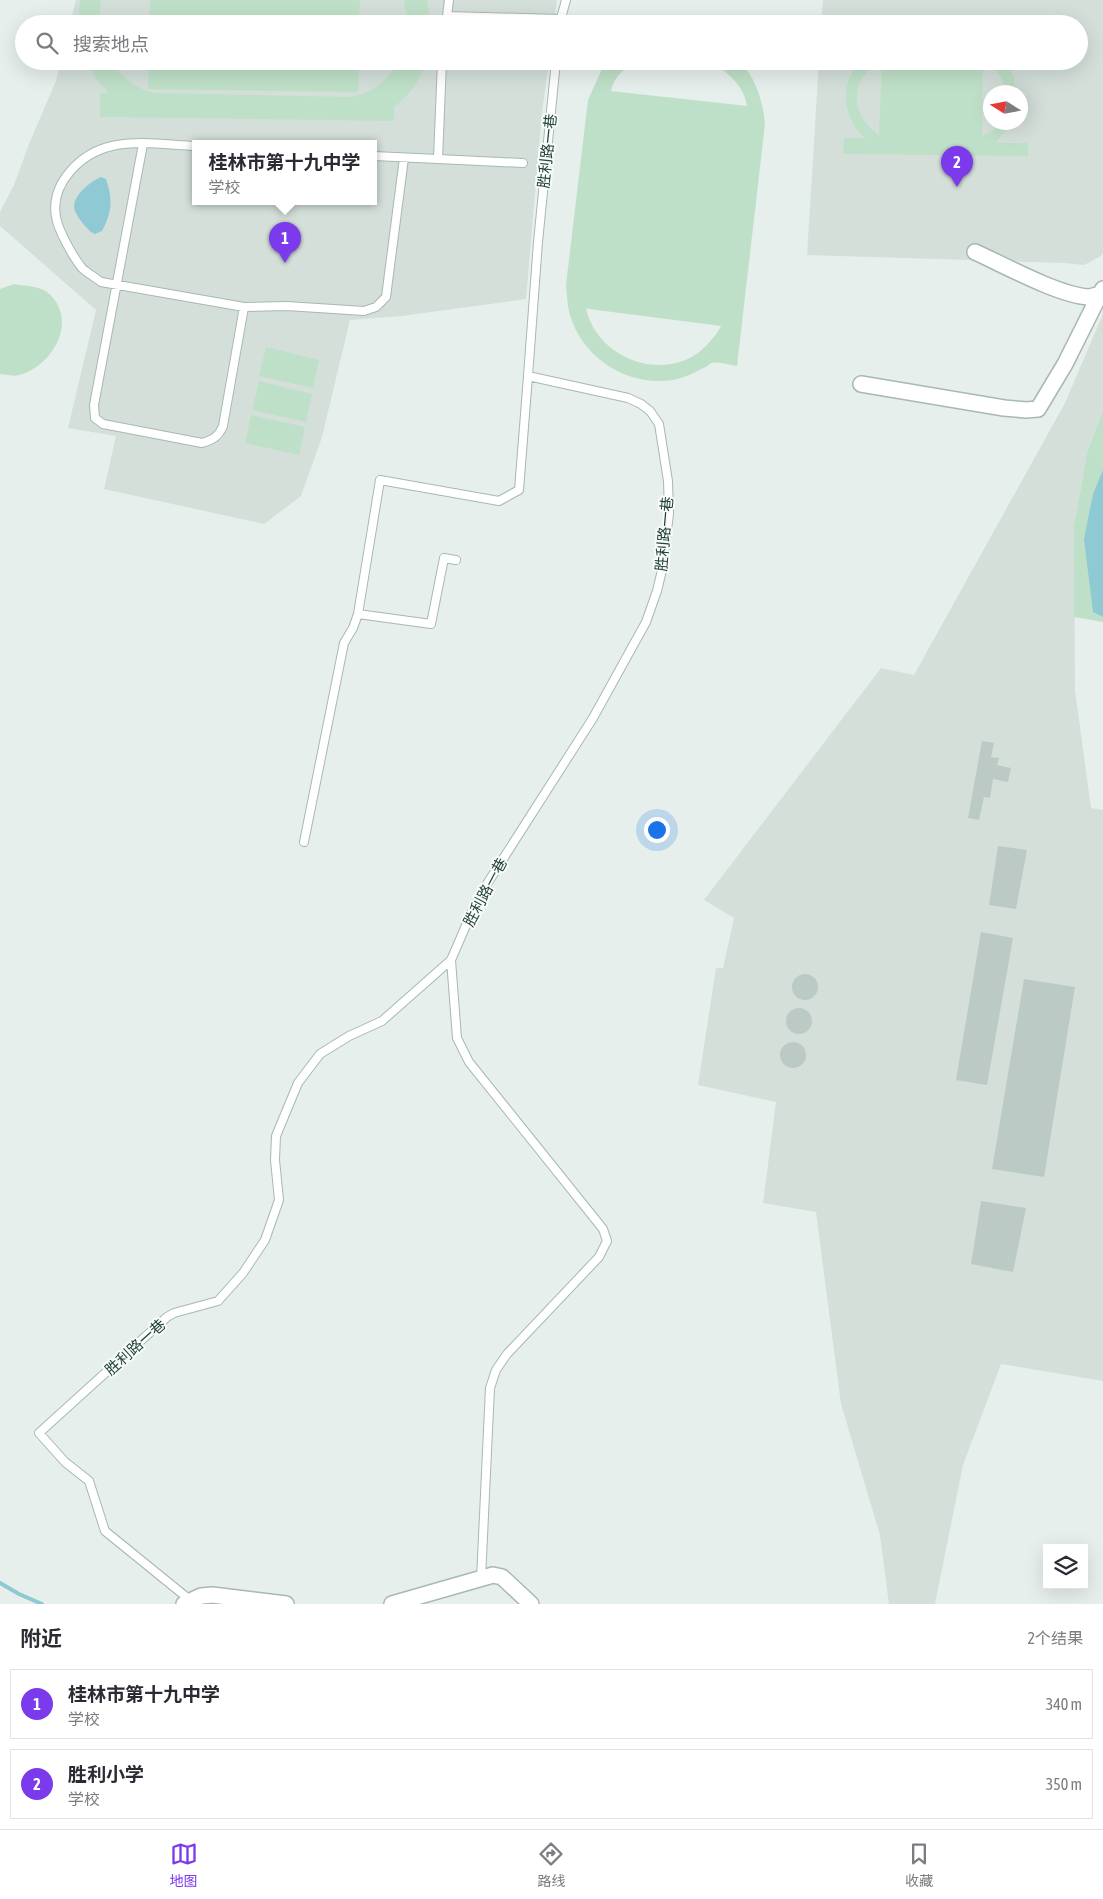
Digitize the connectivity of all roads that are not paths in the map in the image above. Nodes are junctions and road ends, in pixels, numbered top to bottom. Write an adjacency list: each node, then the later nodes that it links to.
1 (449, 0): 3 (lane)
2 (566, 0): 4 (lane)
3 (447, 15)
4 (562, 15)
5 (442, 70): 11 (lane)
6 (555, 70): 17 (lane, 胜利路一巷)
7 (143, 144): 8 (lane); 14 (lane); 14 (lane)
8 (192, 146)
9 (377, 156): 10 (lane)
10 (404, 158): 11 (lane); 16 (lane)
11 (438, 159): 12 (lane)
12 (523, 163)
13 (975, 252): 15 (street)
14 (117, 285): 16 (lane); 16 (lane)
15 (1101, 291): 18 (street)
16 (244, 307)
17 (528, 376): 20 (lane); 22 (lane, 胜利路一巷)
18 (861, 384)
19 (456, 560): 20 (lane)
20 (358, 614): 21 (lane)
21 (304, 842)
22 (451, 960): 23 (lane); 24 (lane, 胜利路一巷)
23 (481, 1579): 26 (street); 27 (street)
24 (187, 1602): 25 (street)
25 (286, 1604)
26 (392, 1604)
27 (531, 1604)

